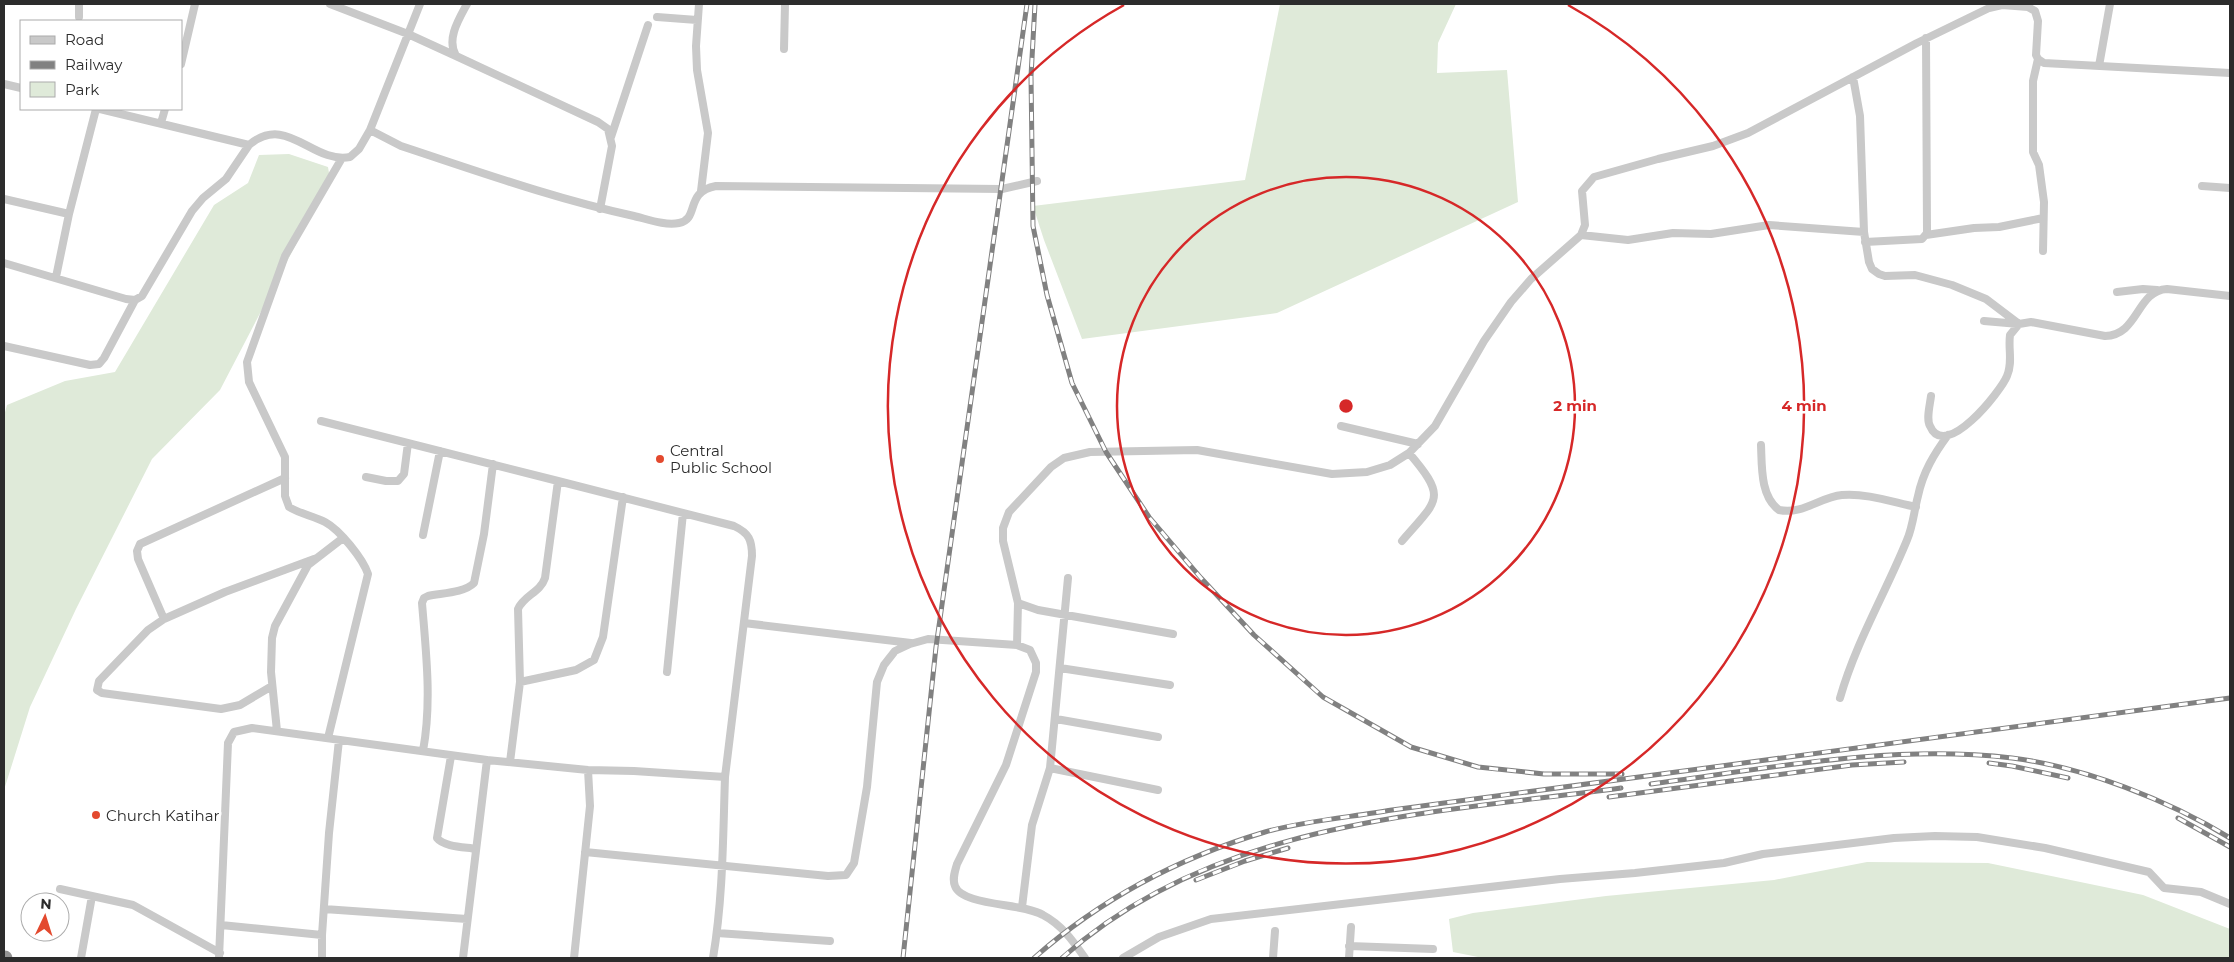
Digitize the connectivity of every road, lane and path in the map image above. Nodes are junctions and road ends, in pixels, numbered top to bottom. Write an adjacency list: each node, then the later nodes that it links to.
1 (79, 4): 9 (street)
2 (195, 4): 18 (street)
3 (330, 4): 13 (street)
4 (420, 4): 13 (street)
5 (467, 4): 16 (street)
6 (699, 4): 11 (street)
7 (785, 4): 15 (street)
8 (2110, 4): 19 (street)
9 (79, 17)
10 (657, 17): 11 (street)
11 (697, 20): 35 (street)
12 (648, 24): 29 (street)
13 (408, 34): 16 (street); 28 (street)
14 (1926, 38): 17 (street); 21 (street); 42 (street)
15 (784, 49)
16 (456, 56): 29 (street)
17 (2038, 59): 19 (street); 39 (street)
18 (182, 60)
19 (2099, 66): 20 (street)
20 (2230, 74)
21 (1853, 77): 40 (street); 41 (street)
22 (4, 84): 23 (street)
23 (20, 88)
24 (96, 110): 38 (street)
25 (104, 110): 27 (street)
26 (165, 110): 27 (street)
27 (161, 123): 30 (street)
28 (370, 130): 31 (street); 37 (street)
29 (611, 137): 37 (street)
30 (249, 145): 31 (street); 50 (street)
31 (342, 158): 65 (street)
32 (1037, 181): 35 (street)
33 (2202, 186): 34 (street)
34 (2230, 188)
35 (701, 190): 37 (street)
36 (4, 199): 38 (street)
37 (600, 208)
38 (69, 214): 46 (street)
39 (2043, 218): 42 (street); 44 (street)
40 (1864, 232): 41 (street); 43 (street)
41 (1581, 235): 59 (street)
42 (1926, 235): 43 (street)
43 (1865, 242): 52 (street)
44 (2043, 251)
45 (4, 263): 46 (street)
46 (56, 278): 50 (street)
47 (2157, 290): 48 (street); 49 (street); 52 (street)
48 (2117, 292)
49 (2230, 296)
50 (135, 300): 53 (street)
51 (1984, 321): 52 (street)
52 (2019, 324): 57 (street)
53 (4, 346)
54 (1931, 396): 57 (street)
55 (321, 421): 58 (street)
56 (1341, 426): 59 (street)
57 (1948, 435): 68 (street)
58 (408, 443): 61 (street); 64 (street)
59 (1418, 444): 62 (street)
60 (1761, 445): 68 (street)
61 (440, 451): 63 (street); 70 (street)
62 (1409, 453): 72 (street); 75 (street)
63 (493, 464): 66 (street); 93 (street)
64 (366, 477)
65 (285, 478): 71 (street); 77 (street)
66 (558, 481): 67 (street); 84 (street)
67 (622, 497): 69 (street); 84 (street)
68 (1916, 507): 87 (street)
69 (683, 513): 78 (street); 83 (street)
70 (424, 535)
71 (343, 538): 73 (street); 90 (street)
72 (1402, 541)
73 (314, 559): 77 (street); 86 (street)
74 (1068, 578): 76 (street)
75 (1018, 603): 76 (street); 81 (street)
76 (1065, 613): 79 (street); 82 (street)
77 (164, 620): 86 (street)
78 (744, 624): 80 (street); 99 (street)
79 (1173, 634)
80 (914, 643): 81 (street); 103 (street)
81 (1017, 645): 107 (street)
82 (1060, 668): 85 (street); 88 (street)
83 (667, 672)
84 (520, 682): 96 (street)
85 (1170, 685)
86 (272, 686): 89 (street)
87 (1840, 698)
88 (1056, 719): 91 (street); 97 (street)
89 (277, 731): 90 (street); 110 (street)
90 (328, 736): 92 (street)
91 (1158, 737)
92 (339, 740): 93 (street); 108 (street)
93 (423, 751): 94 (street)
94 (451, 756): 95 (street); 101 (street)
95 (487, 760): 96 (street); 101 (street)
96 (510, 762): 98 (street)
97 (1050, 768): 100 (street); 107 (street)
98 (588, 770): 99 (street); 102 (street)
99 (725, 777): 103 (street)
100 (1158, 790)
101 (476, 848): 109 (street)
102 (585, 852): 103 (street); 122 (street)
103 (722, 866): 113 (street)
104 (60, 889): 105 (street)
105 (92, 896): 118 (street); 119 (street)
106 (2230, 904): 125 (street)
107 (1022, 907): 124 (street)
108 (324, 909): 109 (street); 114 (street)
109 (467, 919): 121 (street)
110 (221, 925): 114 (street); 118 (street)
111 (1351, 928): 116 (street)
112 (1275, 931): 126 (street)
113 (718, 933): 115 (street); 123 (street)
114 (322, 935): 120 (street)
115 (830, 941)
116 (1350, 946): 117 (street); 127 (street)
117 (1433, 949)
118 (220, 955)
119 (81, 958)
120 (322, 958)
121 (463, 958)
122 (574, 958)
123 (713, 958)
124 (1085, 958)
125 (1123, 958)
126 (1273, 958)
127 (1349, 958)

